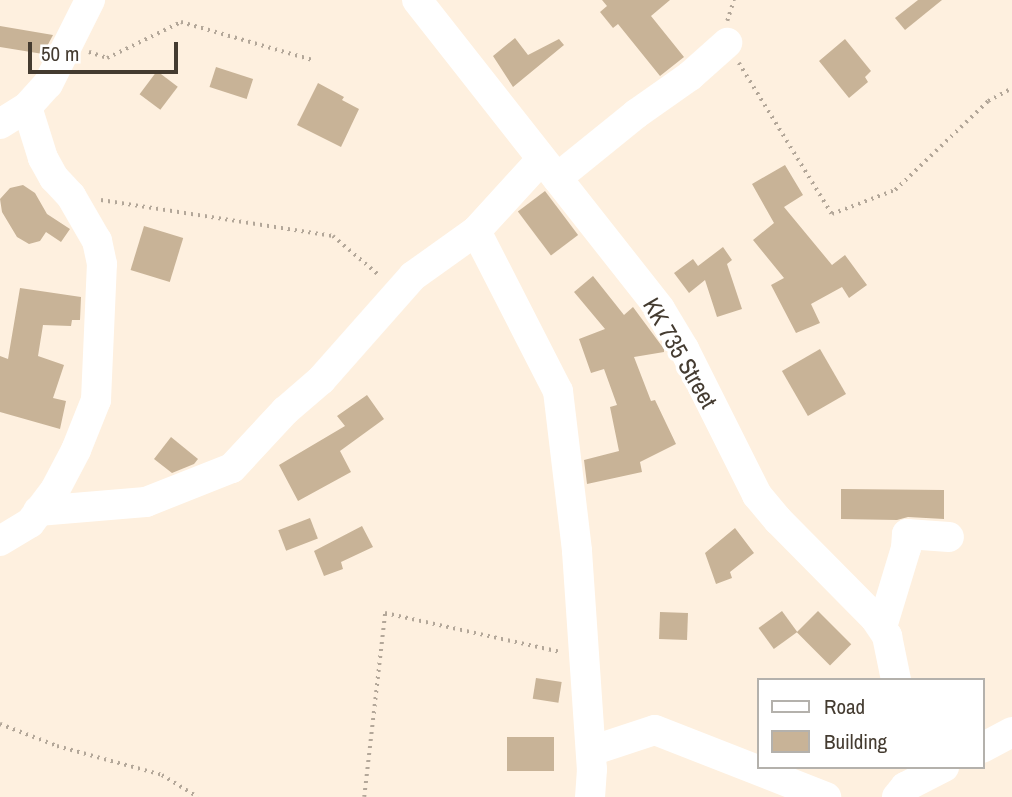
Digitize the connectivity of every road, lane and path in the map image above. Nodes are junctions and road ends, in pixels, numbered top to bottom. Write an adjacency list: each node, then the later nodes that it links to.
1 (90, 0): 4 (street)
2 (417, 0): 9 (street, KK 735 Street)
3 (727, 43): 6 (path); 9 (street)
4 (67, 45): 5 (path); 7 (street)
5 (313, 60)
6 (1012, 88)
7 (27, 107): 8 (street); 10 (street)
8 (0, 124)
9 (549, 169): 11 (street); 16 (street, KK 735 Street)
10 (71, 196): 12 (path); 13 (street)
11 (475, 231): 12 (street); 17 (street)
12 (400, 293): 13 (street)
13 (38, 511): 15 (street)
14 (949, 537): 16 (street)
15 (0, 541)
16 (882, 627): 18 (street, KK 735 Street)
17 (584, 658): 22 (street); 26 (path)
18 (896, 678)
19 (0, 724): 25 (path)
20 (1012, 732): 21 (street)
21 (984, 747)
22 (591, 751): 27 (street); 28 (street)
23 (939, 769): 24 (street)
24 (902, 784)
25 (198, 797)
26 (364, 797)
27 (590, 797)
28 (826, 797)

